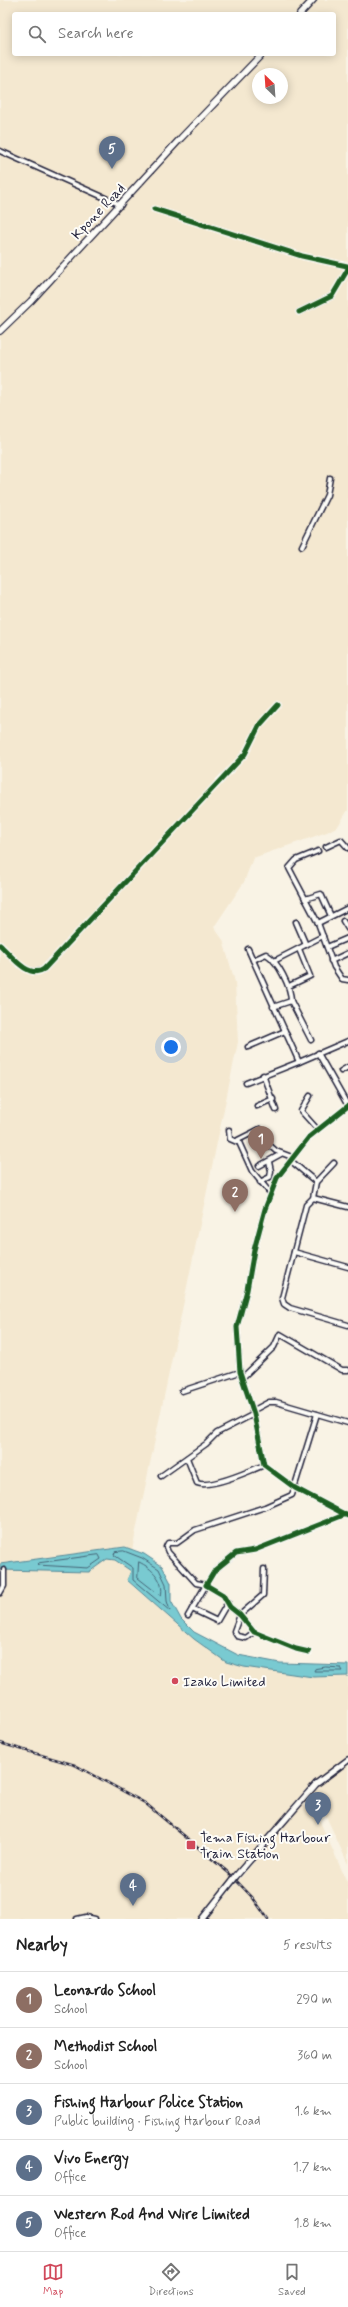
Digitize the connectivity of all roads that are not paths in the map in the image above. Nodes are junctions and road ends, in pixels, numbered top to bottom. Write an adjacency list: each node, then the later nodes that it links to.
1 (313, 0): 2 (main road)
2 (302, 12)
3 (260, 56): 5 (main road, Kpone Road)
4 (0, 151): 5 (street)
5 (121, 206): 8 (main road, Kpone Road)
6 (154, 209): 7 (street)
7 (299, 312)
8 (0, 332)
9 (330, 478): 10 (street)
10 (302, 546)
11 (278, 705): 24 (street)
12 (326, 847): 13 (street)
13 (348, 848)
14 (318, 850): 15 (street)
15 (306, 899): 17 (street); 20 (street)
16 (348, 908): 17 (street)
17 (331, 916): 20 (street)
18 (343, 921): 21 (street)
19 (296, 922): 25 (street)
20 (318, 923): 22 (street)
21 (348, 929)
22 (323, 936): 25 (street); 26 (street)
23 (348, 938): 26 (street)
24 (0, 945)
25 (306, 945): 28 (street)
26 (327, 947): 32 (street)
27 (248, 949): 30 (street)
28 (299, 949): 31 (street); 34 (street)
29 (348, 953): 32 (street)
30 (253, 960): 31 (street); 36 (street)
31 (274, 961): 34 (street)
32 (331, 961): 33 (street)
33 (348, 980)
34 (289, 986): 35 (street)
35 (291, 1001): 36 (street); 38 (street)
36 (274, 1007): 37 (street)
37 (285, 1031): 40 (street); 42 (street)
38 (311, 1040)
39 (348, 1041): 41 (street)
40 (248, 1047)
41 (318, 1053): 42 (street); 50 (street)
42 (299, 1062): 45 (street)
43 (348, 1067): 44 (street)
44 (341, 1071)
45 (263, 1075): 46 (street); 48 (street)
46 (246, 1083)
47 (310, 1096): 53 (street)
48 (273, 1099): 49 (street); 51 (street)
49 (257, 1106)
50 (348, 1106): 53 (street)
51 (276, 1110)
52 (228, 1130): 54 (street)
53 (318, 1130): 56 (street)
54 (237, 1142): 55 (street); 60 (street)
55 (281, 1154): 56 (street); 57 (street)
56 (291, 1158): 61 (street); 62 (street)
57 (269, 1162): 59 (street); 60 (street)
58 (334, 1163): 61 (street)
59 (259, 1166)
60 (260, 1182): 62 (street)
61 (316, 1182): 63 (street)
62 (271, 1194): 69 (street)
63 (313, 1198): 64 (street); 65 (street)
64 (348, 1207)
65 (294, 1252): 66 (street); 67 (street)
66 (348, 1267)
67 (348, 1325)
68 (348, 1370): 70 (street)
69 (240, 1372): 70 (street); 71 (street)
70 (242, 1378): 72 (street)
71 (182, 1391)
72 (253, 1412): 73 (street); 75 (street); 76 (street)
73 (317, 1414): 74 (street); 78 (street)
74 (348, 1424)
75 (187, 1458): 76 (street); 77 (street)
76 (264, 1465): 78 (street)
77 (161, 1476)
78 (295, 1488): 79 (street); 82 (street)
79 (346, 1515): 82 (street)
80 (264, 1569): 86 (street)
81 (4, 1570): 83 (street)
82 (206, 1585): 84 (street); 85 (street)
83 (0, 1593)
84 (228, 1602): 85 (street); 86 (street)
85 (192, 1609): 87 (street)
86 (240, 1615): 88 (street); 88 (street)
87 (188, 1616)
88 (254, 1632): 89 (street)
89 (309, 1652)
90 (348, 1760): 93 (street)
91 (77, 1919): 92 (street)
92 (95, 1919)
93 (202, 1919)

